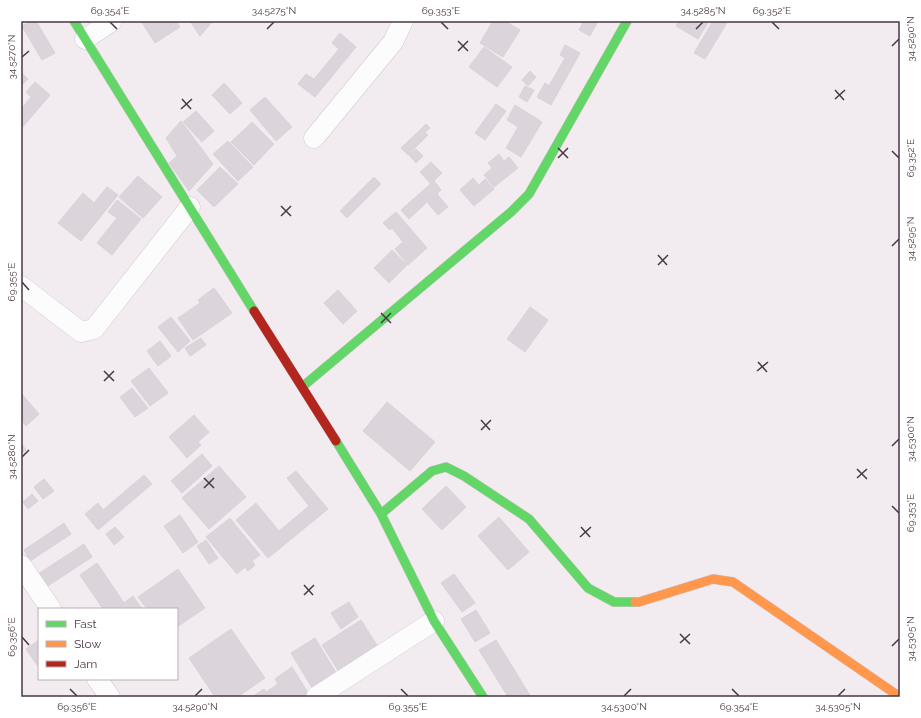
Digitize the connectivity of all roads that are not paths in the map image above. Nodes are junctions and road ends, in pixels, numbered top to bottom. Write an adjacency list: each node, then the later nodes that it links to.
1 (74, 21): 5 (street)
2 (112, 21): 5 (street)
3 (403, 21): 6 (street)
4 (627, 21): 9 (street)
5 (85, 39): 7 (street)
6 (314, 138)
7 (190, 207): 8 (street); 9 (street)
8 (21, 286)
9 (302, 387): 10 (street)
10 (381, 514): 13 (street); 15 (street)
11 (21, 565): 12 (street)
12 (50, 608)
13 (434, 621): 17 (street); 18 (street)
14 (99, 680): 16 (street)
15 (900, 696)
16 (110, 697)
17 (316, 697)
18 (483, 697)

